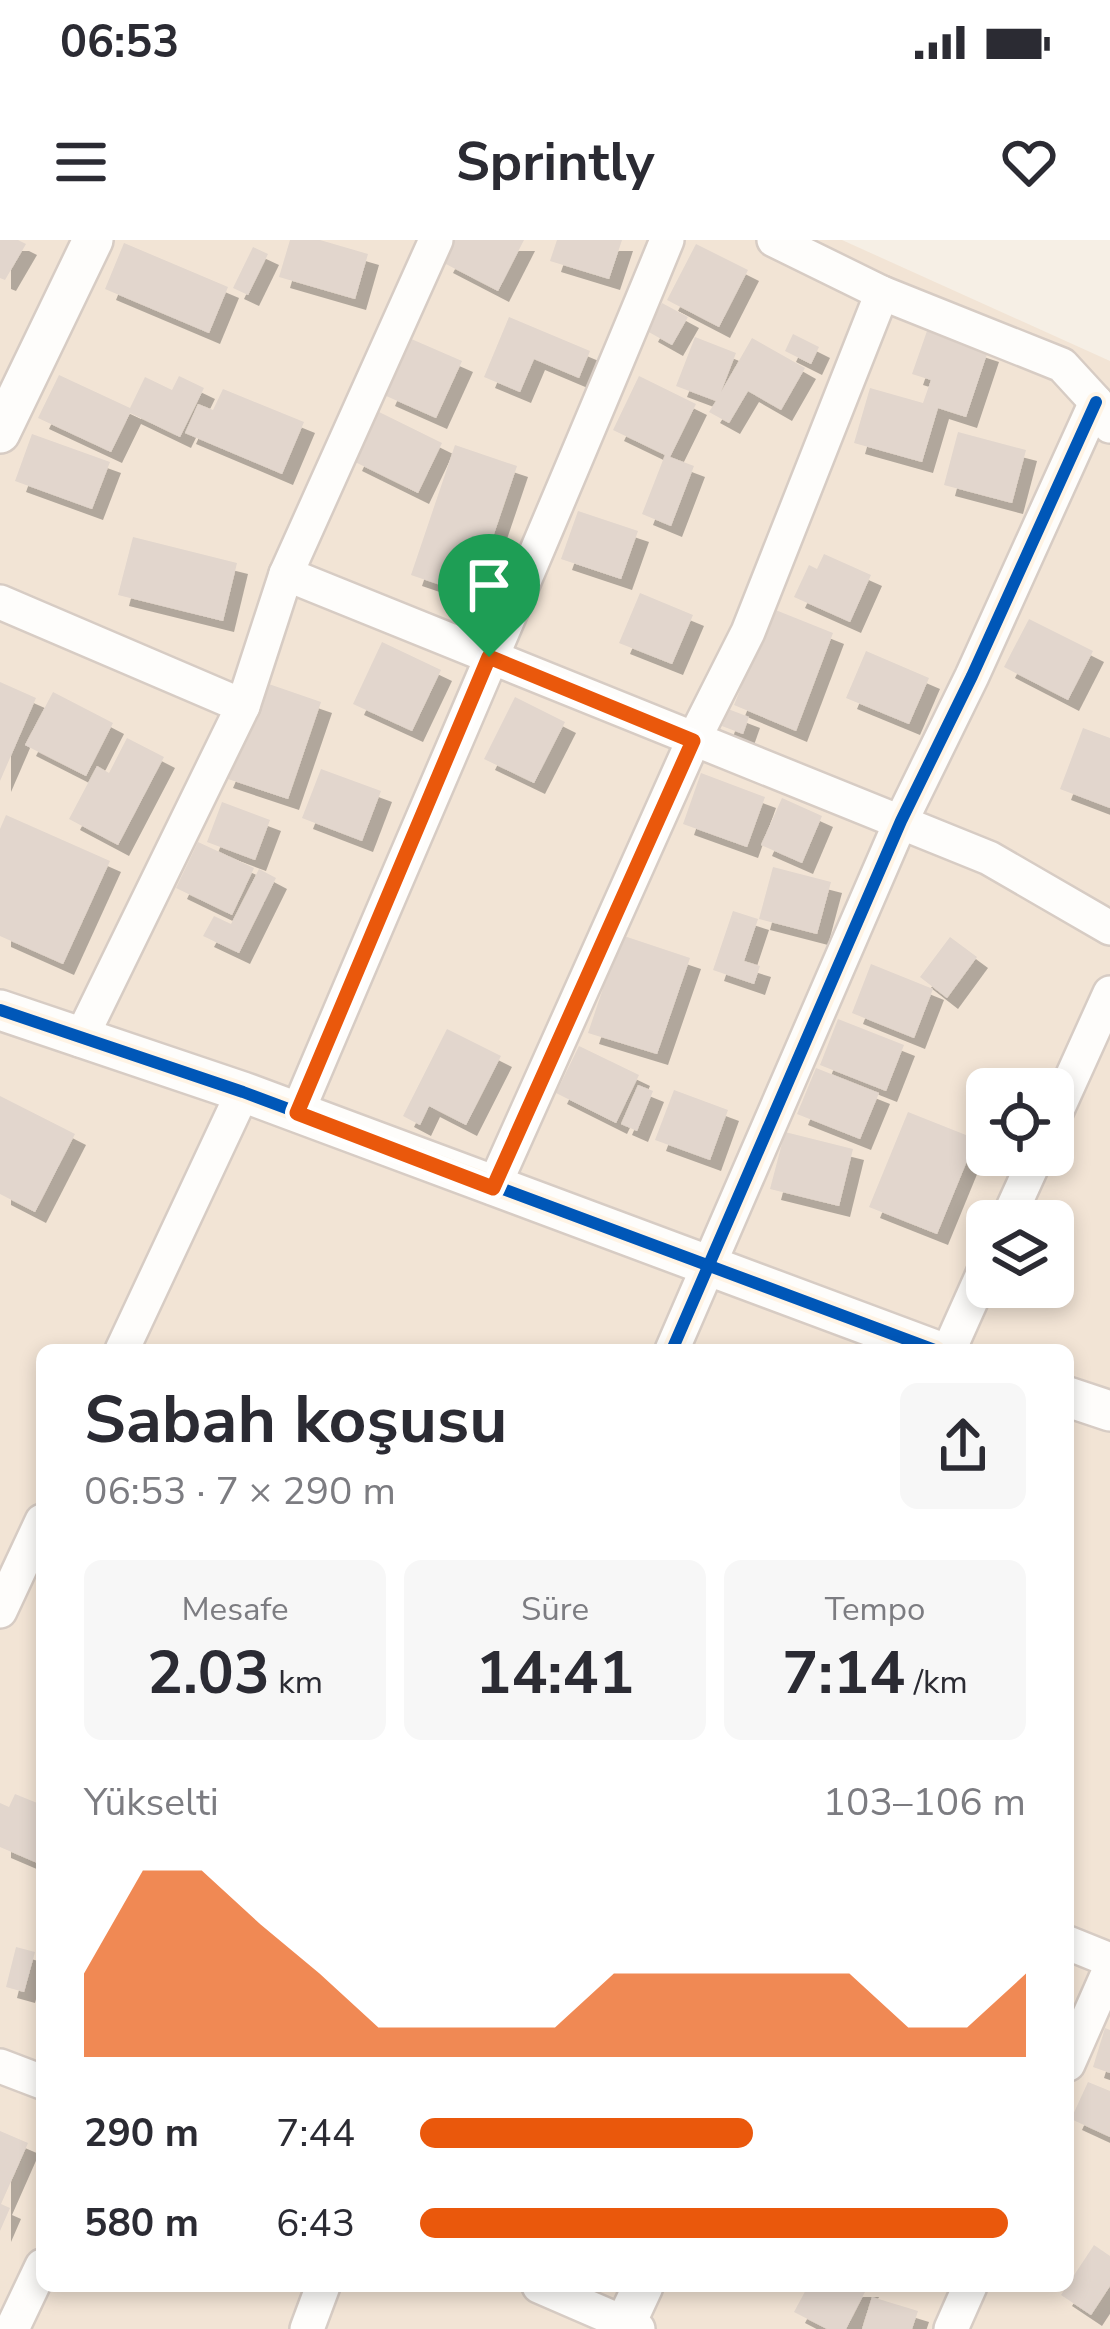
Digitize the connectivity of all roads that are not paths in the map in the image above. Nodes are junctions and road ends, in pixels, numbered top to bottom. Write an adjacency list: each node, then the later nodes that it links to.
1 (93, 240): 7 (street)
2 (436, 240): 8 (street)
3 (667, 240): 10 (street)
4 (774, 240): 5 (street)
5 (882, 293): 6 (street); 12 (street)
6 (1103, 414): 13 (street)
7 (0, 433)
8 (286, 574): 10 (street); 11 (street)
9 (0, 602): 11 (street)
10 (489, 657): 12 (street); 20 (street)
11 (243, 706): 17 (street)
12 (693, 741): 13 (street); 21 (street)
13 (901, 821): 14 (street); 22 (street)
14 (1110, 928)
15 (1110, 993): 18 (street)
16 (0, 1010): 17 (street)
17 (80, 1040): 19 (street)
18 (1074, 1073)
19 (243, 1092): 20 (street); 24 (street)
20 (297, 1113): 21 (street)
21 (493, 1188): 22 (street)
22 (709, 1264): 25 (street); 26 (street)
23 (968, 1308): 27 (street)
24 (125, 1344)
25 (675, 1344)
26 (919, 1344)
27 (952, 1344)
28 (1074, 1399): 29 (street)
29 (1110, 1411)
30 (36, 1534): 31 (street)
31 (0, 1611)
32 (1074, 1945): 33 (street)
33 (1110, 1960)
34 (1110, 1969): 35 (street)
35 (1074, 2050)
36 (0, 2066): 37 (street)
37 (36, 2080)
38 (36, 2279): 44 (street)
39 (321, 2292): 45 (street)
40 (552, 2292): 43 (street)
41 (641, 2292): 43 (street)
42 (967, 2292): 46 (street)
43 (629, 2327)
44 (12, 2329)
45 (307, 2329)
46 (951, 2329)

